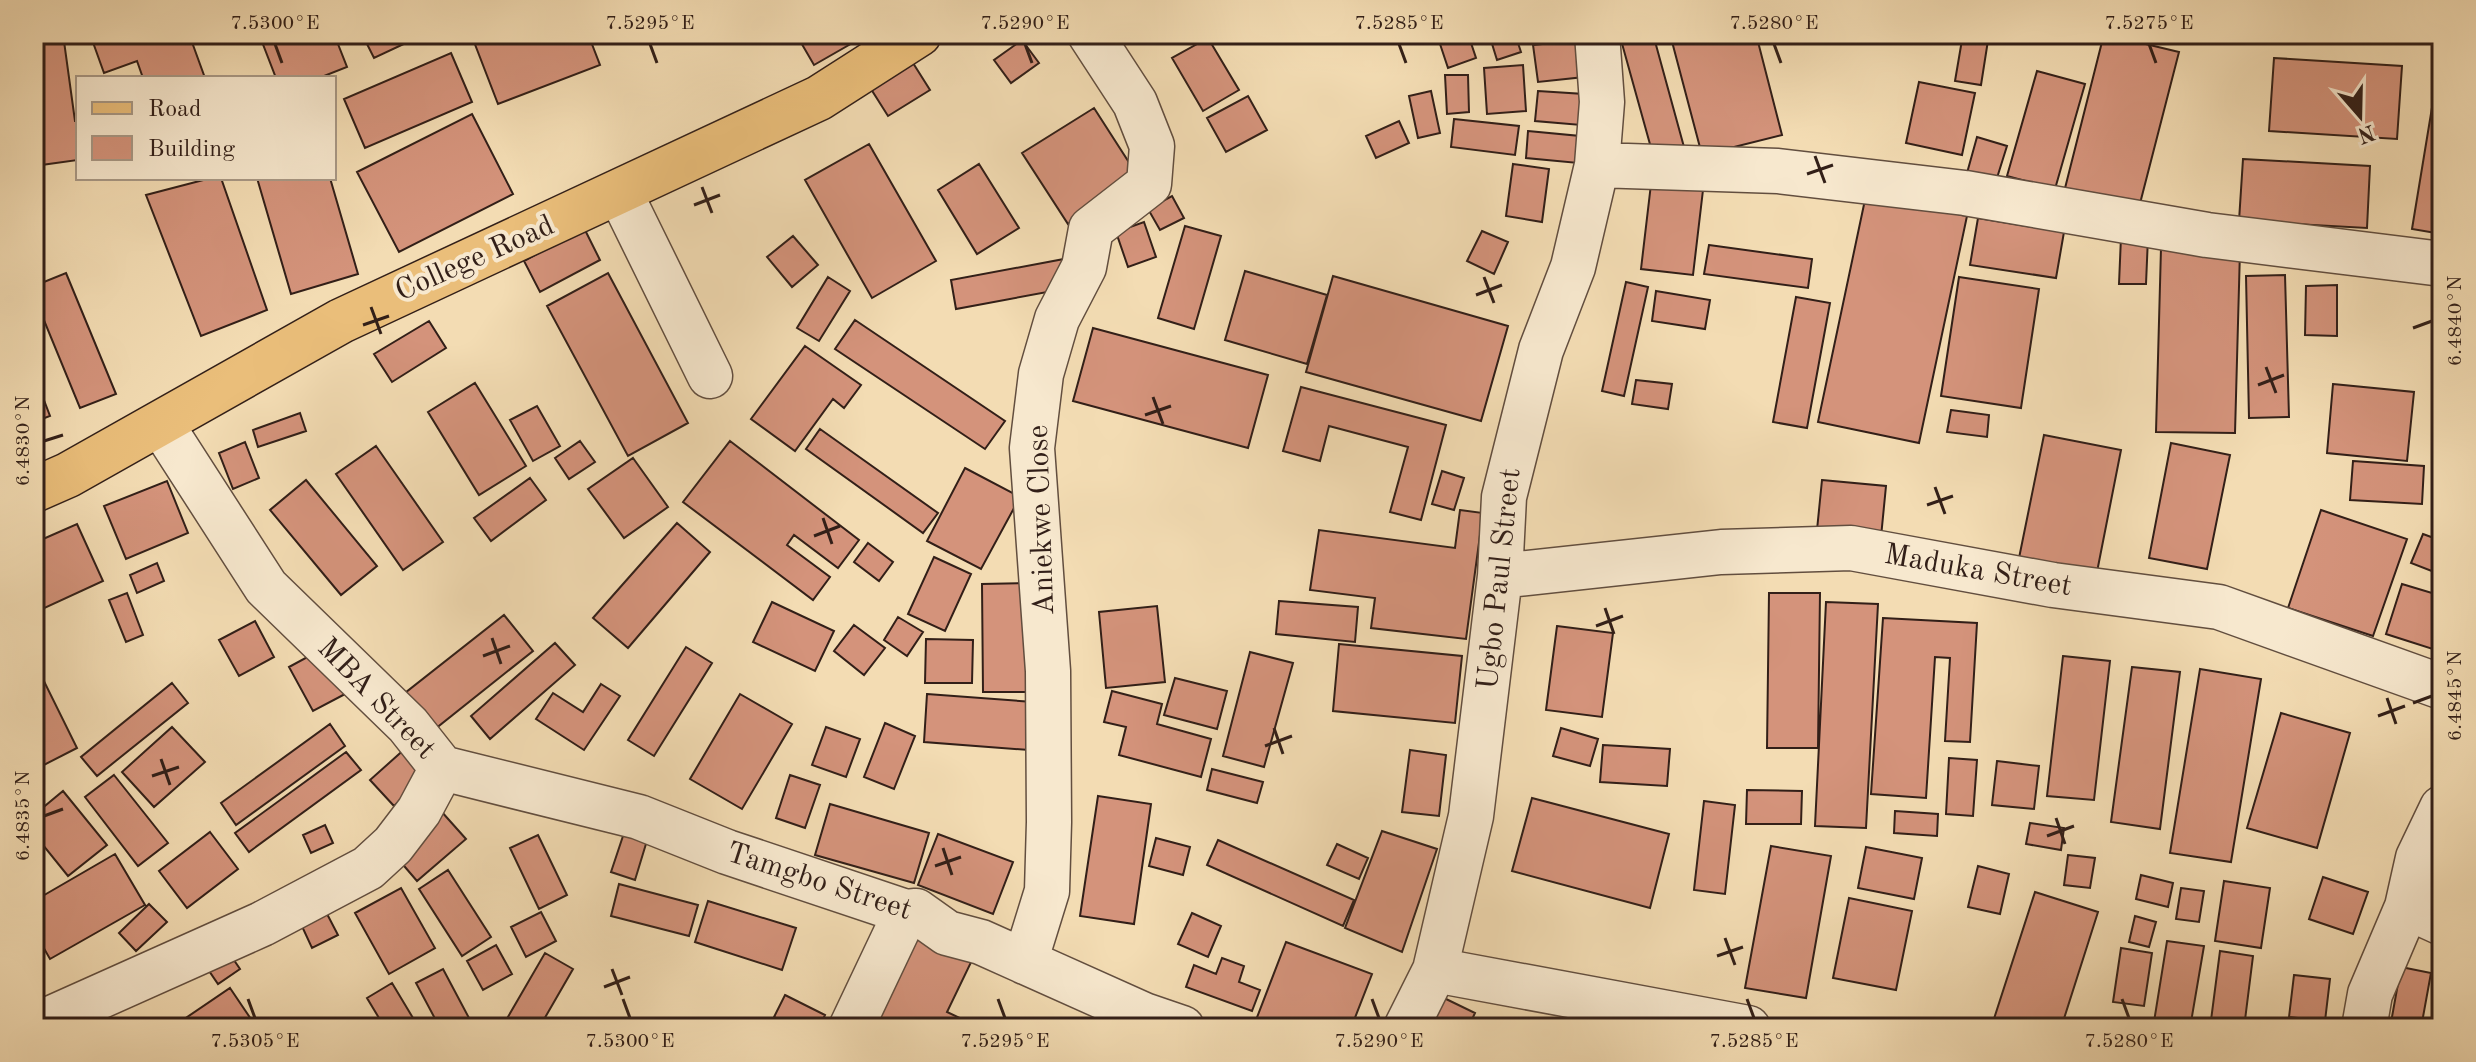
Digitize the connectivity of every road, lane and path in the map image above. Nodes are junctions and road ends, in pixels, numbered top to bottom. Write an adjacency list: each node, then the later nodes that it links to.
1 (919, 34): 5 (main road, College Road)
2 (1090, 34): 16 (street, Aniekwe Close)
3 (1597, 34): 4 (street, Ugbo Paul Street)
4 (1597, 165): 6 (street); 10 (street, Ugbo Paul Street)
5 (620, 193): 7 (street); 8 (main road, College Road)
6 (2442, 264)
7 (710, 376)
8 (161, 424): 9 (main road, College Road); 12 (street, MBA Street)
9 (34, 490)
10 (1500, 576): 11 (street, Maduka Street); 17 (street, Ugbo Paul Street)
11 (2442, 687)
12 (442, 768): 14 (street, Tamgbo Street); 18 (street, MBA Street)
13 (2442, 808): 15 (street)
14 (906, 912): 16 (street, Tamgbo Street); 19 (street)
15 (2424, 915): 23 (street)
16 (1025, 962): 20 (street, Tamgbo Street)
17 (1435, 970): 21 (street, Ugbo Paul Street); 22 (street)
18 (34, 1026)
19 (851, 1028)
20 (1182, 1028)
21 (1406, 1028)
22 (1748, 1028)
23 (2364, 1028)

